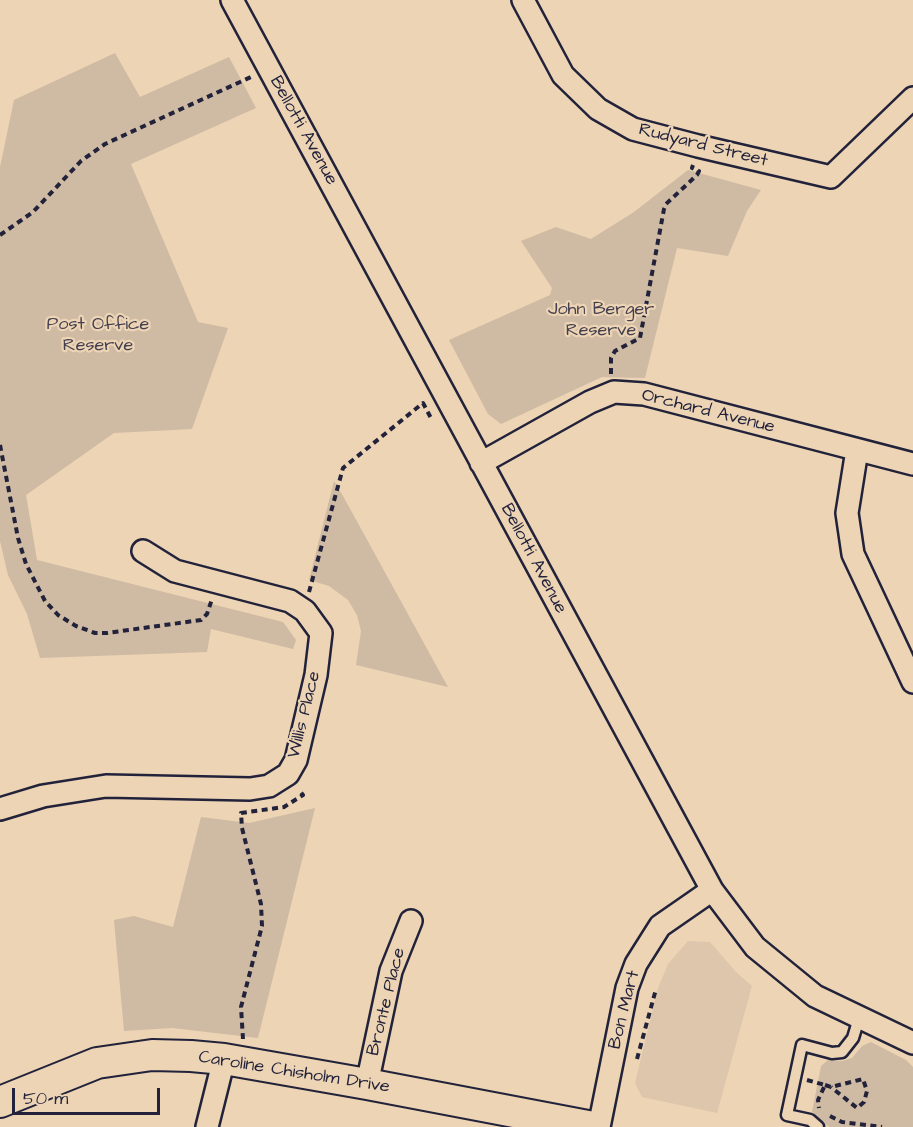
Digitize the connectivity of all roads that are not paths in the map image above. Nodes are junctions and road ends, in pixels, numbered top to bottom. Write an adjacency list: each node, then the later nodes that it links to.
1 (232, 0): 5 (street, Bellotti Avenue)
2 (523, 0): 3 (street, Rudyard Street)
3 (913, 98)
4 (857, 450): 5 (street, Orchard Avenue); 6 (street, Orchard Avenue); 8 (street)
5 (481, 463): 10 (street, Bellotti Avenue)
6 (913, 464)
7 (143, 551): 9 (street, Willis Place)
8 (913, 682)
9 (0, 808)
10 (712, 890): 12 (street, Bellotti Avenue); 19 (street, Bon Mart)
11 (411, 921): 15 (street, Bronte Place)
12 (859, 1018): 13 (street, Bellotti Avenue); 20 (lane)
13 (913, 1043)
14 (234, 1049): 15 (main road, Caroline Chisholm Drive); 16 (main road, Caroline Chisholm Drive); 17 (street)
15 (367, 1084): 18 (main road, Caroline Chisholm Drive)
16 (0, 1102)
17 (207, 1127)
18 (593, 1127)
19 (599, 1127)
20 (818, 1127)

